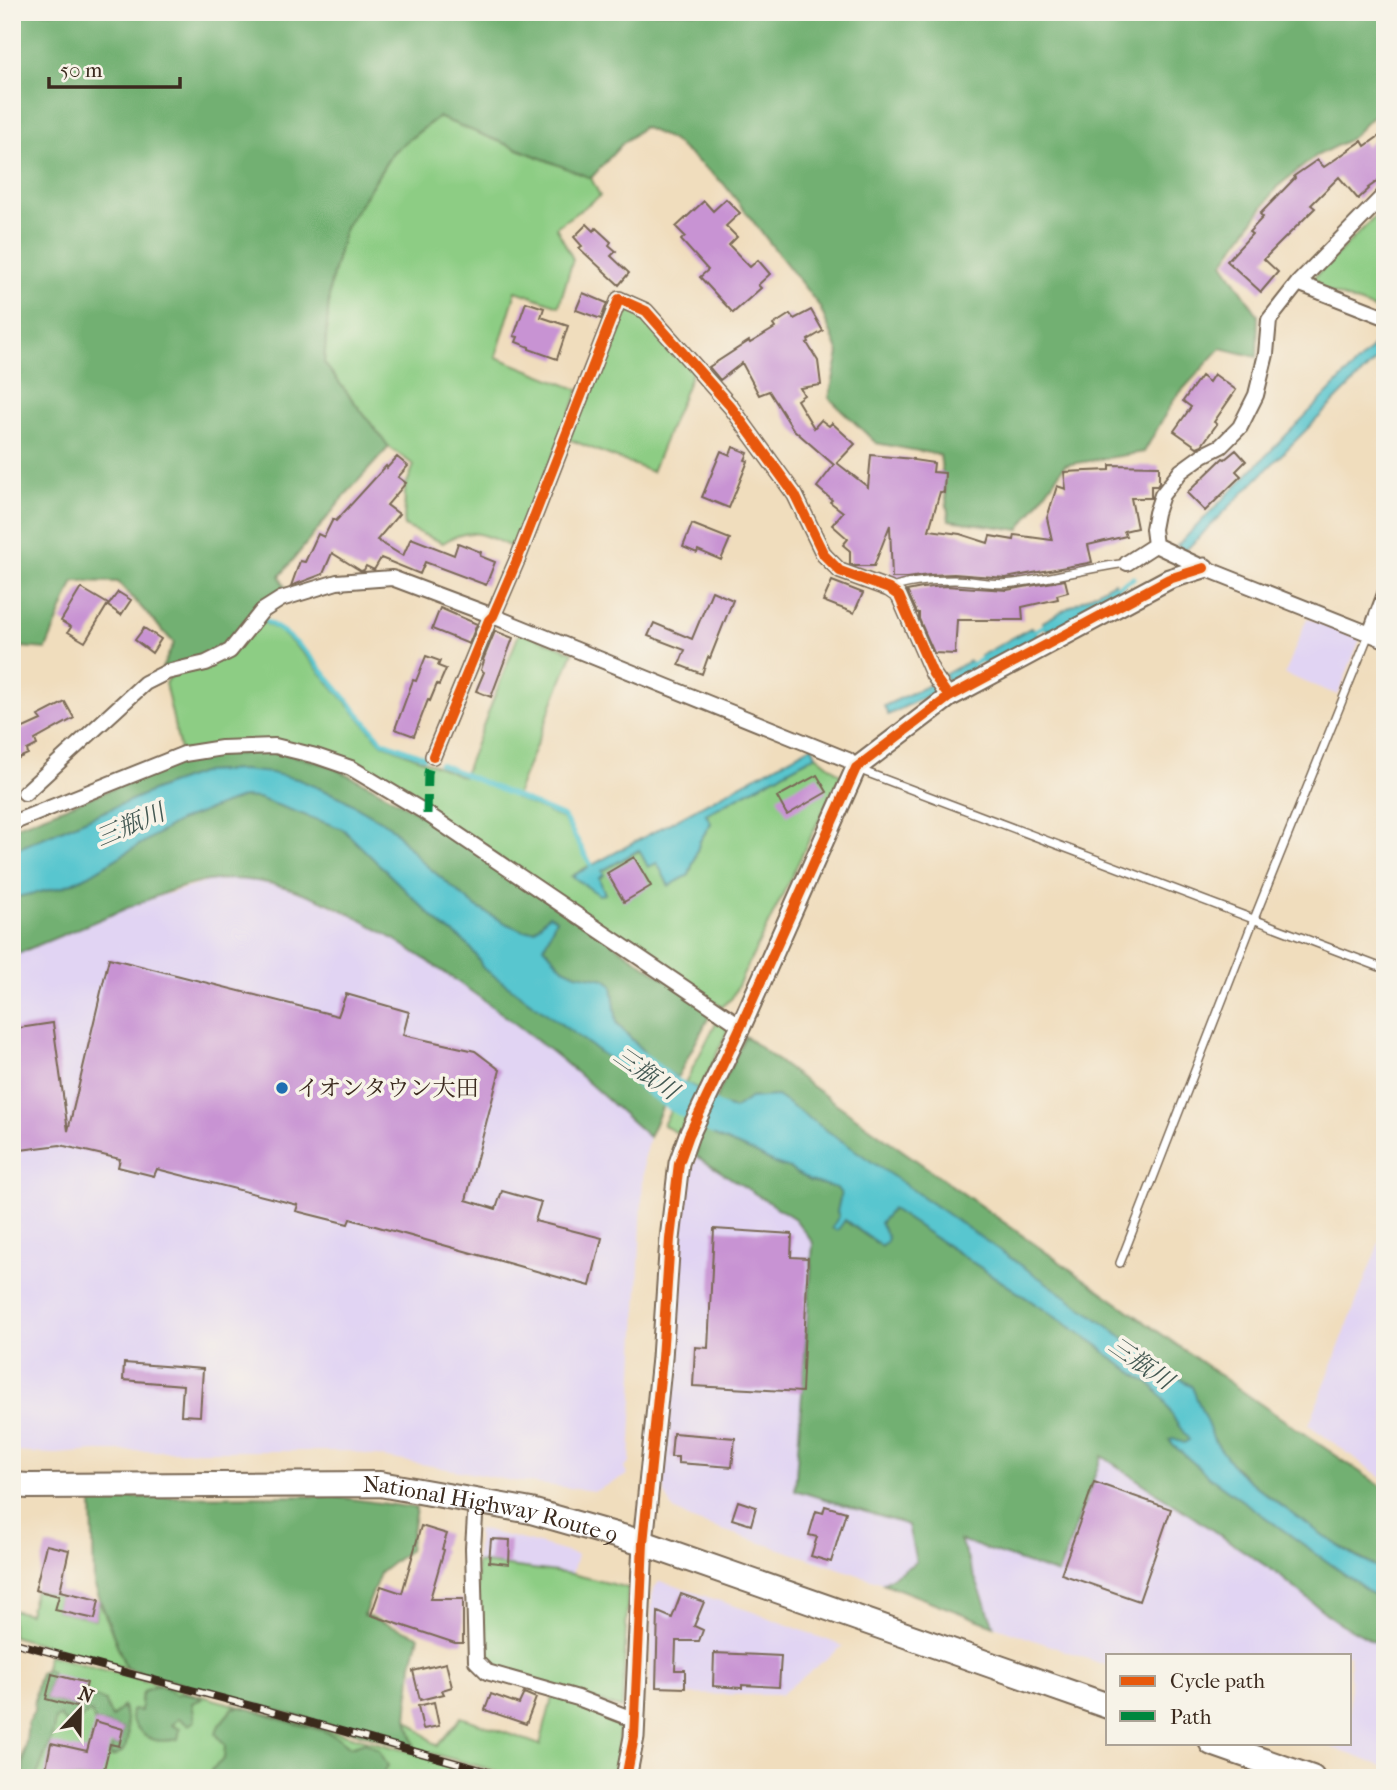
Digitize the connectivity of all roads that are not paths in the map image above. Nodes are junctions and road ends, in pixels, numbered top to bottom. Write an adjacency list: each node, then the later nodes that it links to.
1 (1385, 194): 2 (street)
2 (1298, 283): 3 (street); 4 (street)
3 (1385, 317)
4 (1155, 545): 5 (street); 6 (street)
5 (1127, 563): 7 (lane)
6 (1204, 568): 10 (street); 12 (street)
7 (888, 589): 9 (street); 12 (street)
8 (1385, 594): 10 (street)
9 (493, 616): 13 (street); 14 (street); 15 (street)
10 (1370, 634): 11 (street); 17 (lane)
11 (1385, 640)
12 (947, 693): 14 (street)
13 (433, 756)
14 (856, 768): 17 (lane); 19 (street)
15 (25, 793)
16 (12, 823): 19 (street)
17 (1254, 919): 18 (lane); 20 (lane)
18 (1385, 970)
19 (741, 1026): 23 (street)
20 (1120, 1263)
21 (12, 1485): 22 (highway, National Highway Route 9)
22 (476, 1501): 23 (highway, National Highway Route 9); 25 (street)
23 (643, 1543): 24 (highway, National Highway Route 9); 25 (street)
24 (1106, 1705)
25 (635, 1720): 27 (street)
26 (1215, 1744): 28 (highway)
27 (626, 1778)
28 (1312, 1778)

